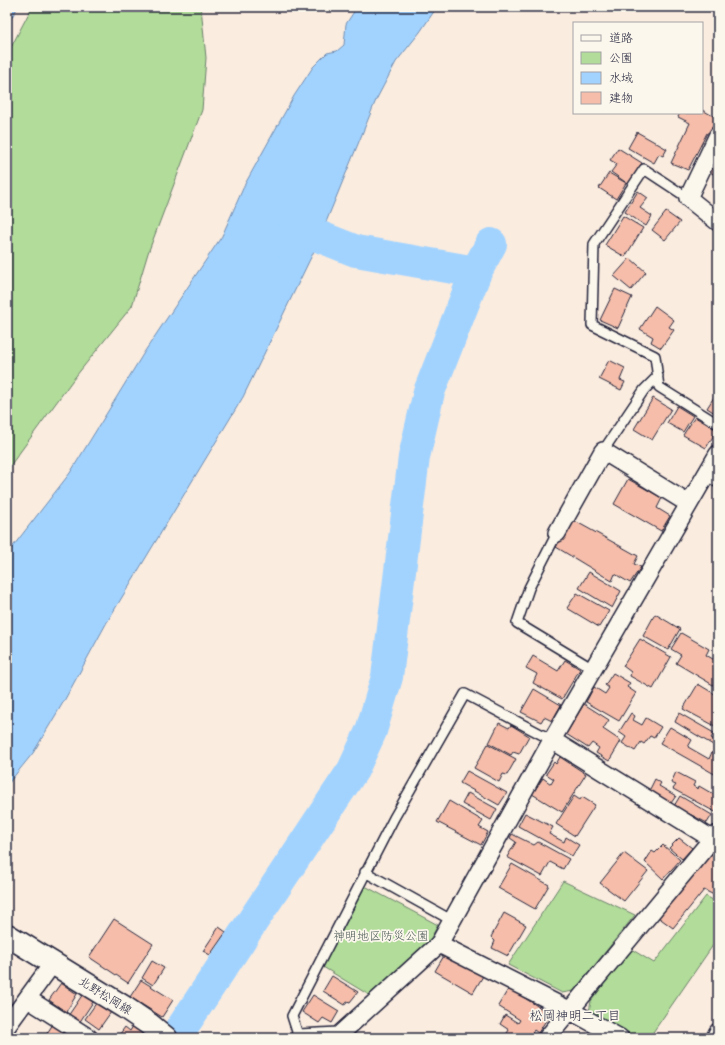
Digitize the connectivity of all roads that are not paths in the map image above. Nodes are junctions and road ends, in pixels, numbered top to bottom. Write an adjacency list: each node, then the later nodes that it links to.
1 (718, 135): 2 (street)
2 (688, 198): 3 (street); 4 (lane)
3 (718, 222)
4 (658, 376): 5 (lane); 6 (lane)
5 (718, 424)
6 (603, 451): 9 (street); 10 (street)
7 (718, 454): 8 (street)
8 (712, 479): 9 (street)
9 (689, 504): 11 (street)
10 (557, 534): 11 (lane)
11 (593, 669): 12 (street)
12 (552, 740): 13 (street); 14 (lane); 15 (street)
13 (715, 836): 20 (street)
14 (365, 872): 15 (lane); 26 (lane)
15 (453, 921): 17 (street)
16 (7, 935): 18 (main road, 北野松岡線)
17 (439, 944): 20 (street); 24 (street)
18 (48, 960): 19 (street); 23 (main road, 北野松岡線)
19 (28, 999): 21 (street); 25 (street)
20 (571, 1011): 27 (street); 28 (street)
21 (7, 1026)
22 (718, 1032): 29 (street)
23 (164, 1036)
24 (340, 1037): 26 (street)
25 (89, 1038)
26 (299, 1038)
27 (548, 1038)
28 (620, 1038)
29 (715, 1038)

